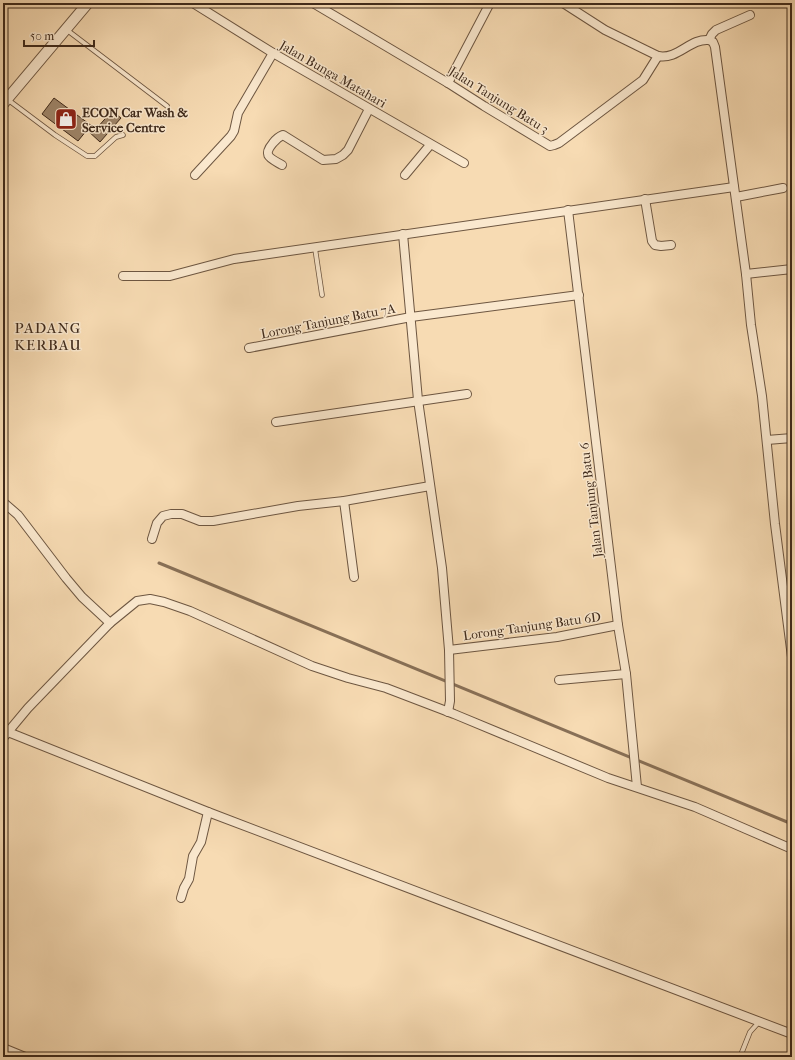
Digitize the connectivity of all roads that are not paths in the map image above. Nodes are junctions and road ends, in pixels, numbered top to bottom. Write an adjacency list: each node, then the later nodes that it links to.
1 (88, 3): 7 (street)
2 (193, 3): 9 (street, Jalan Bunga Matahari)
3 (313, 3): 11 (street, Jalan Tanjung Batu 3)
4 (490, 3): 11 (street)
5 (566, 4): 10 (street)
6 (750, 15): 8 (street)
7 (66, 30): 12 (street); 13 (lane)
8 (709, 40): 10 (street); 21 (street)
9 (273, 53): 14 (street, Jalan Bunga Matahari); 19 (street)
10 (658, 56): 11 (street, Jalan Tanjung Batu 3)
11 (448, 83)
12 (5, 101): 15 (lane)
13 (167, 106)
14 (369, 109): 16 (street, Jalan Bunga Matahari); 18 (street)
15 (123, 135)
16 (430, 145): 17 (street, Jalan Bunga Matahari); 20 (street)
17 (464, 163)
18 (282, 166)
19 (195, 175)
20 (404, 175)
21 (734, 186): 23 (street); 24 (street)
22 (784, 188): 23 (street)
23 (736, 197): 30 (street)
24 (645, 199): 25 (street); 27 (street)
25 (568, 210): 26 (street); 33 (street, Jalan Tanjung Batu 6)
26 (403, 234): 28 (street); 34 (street)
27 (671, 245)
28 (316, 248): 31 (street); 32 (lane)
29 (792, 269): 30 (street)
30 (746, 274): 40 (street)
31 (123, 276)
32 (322, 295)
33 (579, 295): 34 (street, Lorong Tanjung Batu 7A); 47 (street, Jalan Tanjung Batu 6)
34 (412, 317): 35 (street, Lorong Tanjung Batu 7A); 37 (street)
35 (249, 348)
36 (467, 394): 37 (street)
37 (418, 400): 38 (street); 41 (street)
38 (276, 422)
39 (792, 438): 40 (street)
40 (767, 440): 49 (street)
41 (430, 486): 42 (street); 48 (street)
42 (344, 500): 44 (street); 45 (street)
43 (3, 502): 46 (street)
44 (152, 539)
45 (354, 577)
46 (110, 623): 52 (street); 53 (street)
47 (618, 625): 48 (street, Lorong Tanjung Batu 6D); 50 (street, Jalan Tanjung Batu 6)
48 (449, 650): 52 (street)
49 (792, 657)
50 (626, 674): 51 (street); 54 (street, Jalan Tanjung Batu 6)
51 (559, 680)
52 (448, 712): 54 (street)
53 (6, 735): 55 (street)
54 (637, 787): 56 (street)
55 (206, 817): 57 (street); 58 (street)
56 (792, 849)
57 (181, 898)
58 (759, 1022): 59 (street); 62 (lane)
59 (792, 1034)
60 (3, 1048): 61 (street)
61 (25, 1057)
62 (740, 1057)

